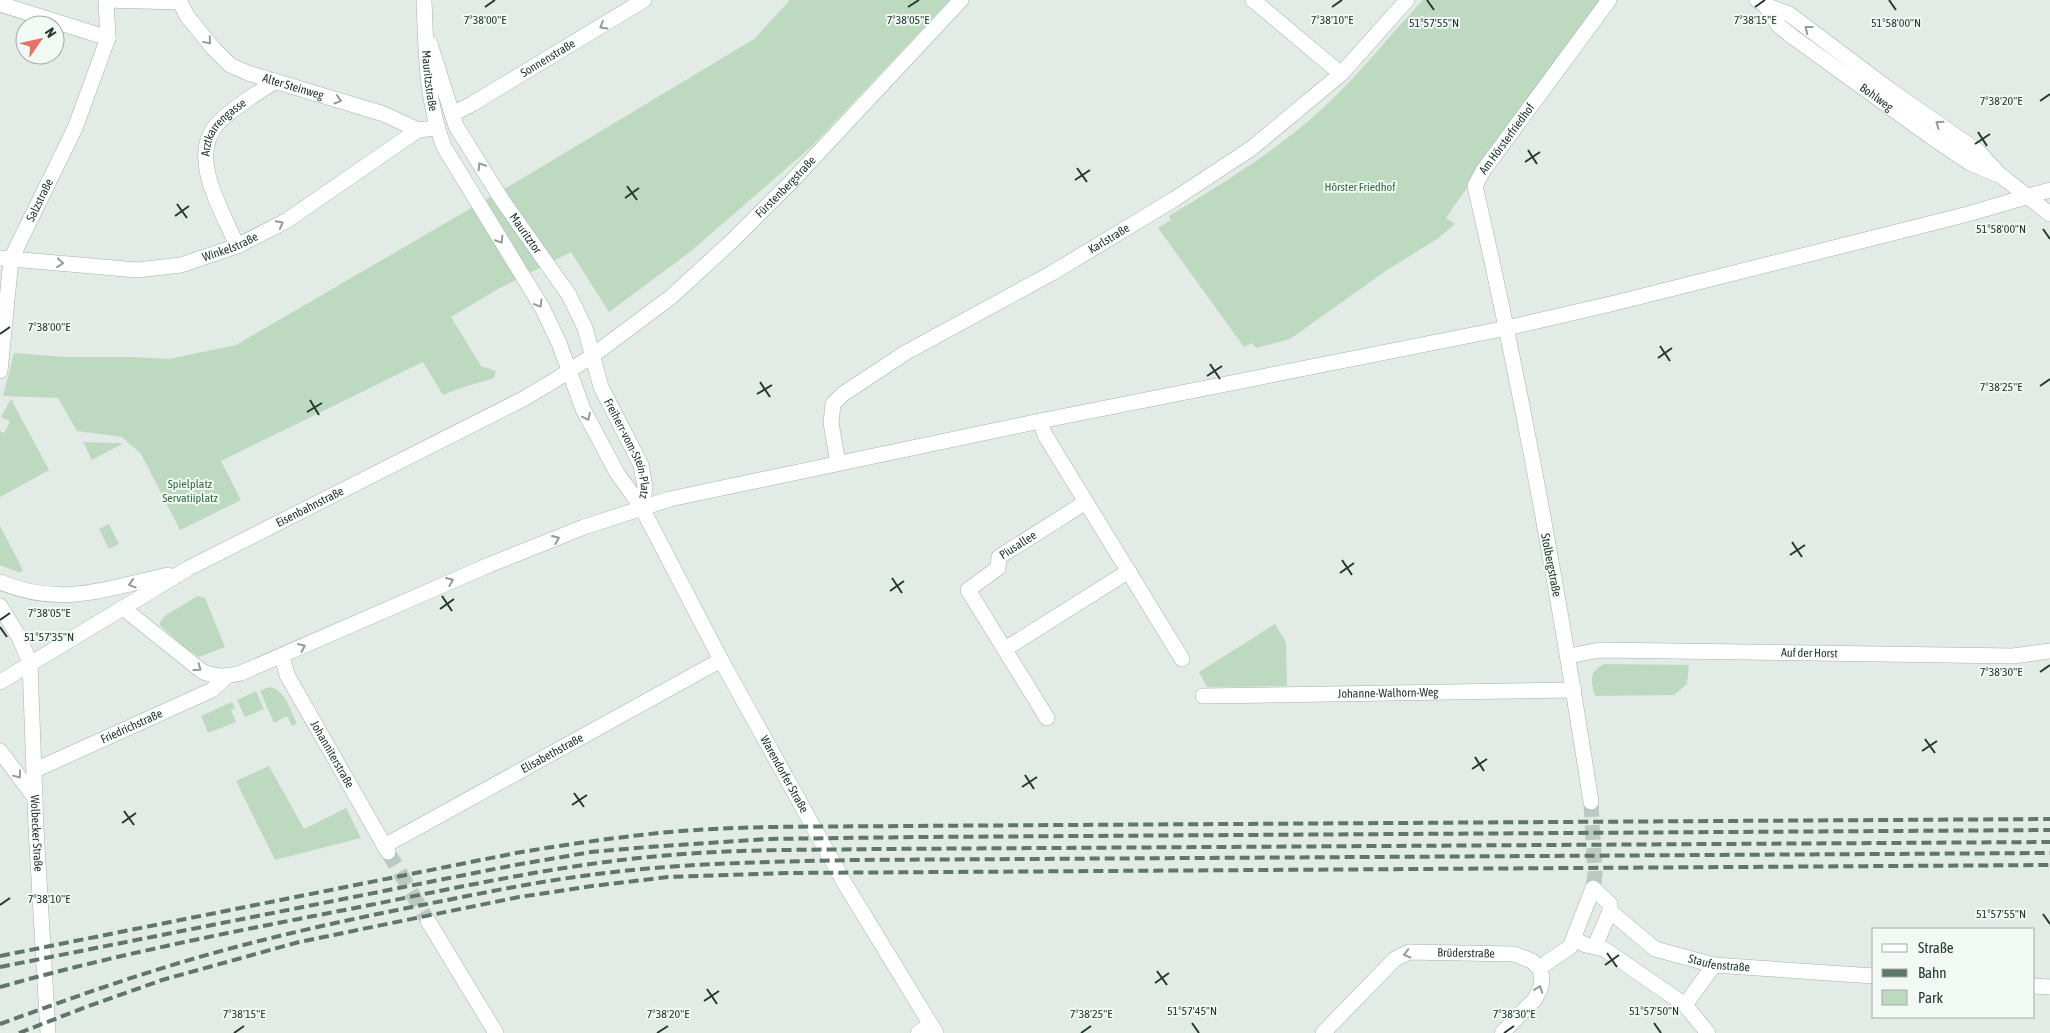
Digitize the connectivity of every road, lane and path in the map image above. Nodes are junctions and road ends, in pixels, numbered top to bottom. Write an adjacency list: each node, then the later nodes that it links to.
1 (106, 0): 8 (street, Salzstraße); 12 (street, Salzstraße)
2 (424, 0): 11 (street, Mauritzstraße)
3 (644, 0): 16 (street, Sonnenstraße, one-way to 16)
4 (961, 0): 25 (street, Fürstenbergstraße)
5 (1253, 0): 14 (street)
6 (1407, 0): 14 (street, Karlstraße)
7 (1609, 0): 24 (street, Am Hörsterfriedhof)
8 (179, 1): 15 (street, Alter Steinweg, one-way to 15)
9 (1761, 3): 20 (street, Bohlweg)
10 (0, 4): 12 (street)
11 (427, 35): 16 (street, Mauritzstraße); 17 (street, Mauritzstraße)
12 (108, 38): 13 (street); 23 (street, Salzstraße)
13 (89, 44)
14 (1341, 74): 29 (street, Karlstraße)
15 (275, 81): 18 (street, Alter Steinweg, one-way to 18); 22 (street, Arztkarrengasse)
16 (452, 114): 25 (street, Mauritztor, one-way to 16)
17 (436, 128): 18 (street); 27 (street, Mauritztor, one-way to 27)
18 (418, 130): 22 (street, Winkelstraße, one-way to 18)
19 (2050, 190): 20 (street)
20 (2027, 197): 21 (street, Bohlweg); 24 (street, Friedrichstraße)
21 (2050, 214)
22 (237, 246): 23 (street, Winkelstraße, one-way to 22)
23 (5, 258): 26 (street, Salzstraße)
24 (1507, 328): 28 (street, Friedrichstraße); 40 (street, Stolbergstraße)
25 (592, 356): 27 (street, Eisenbahnstraße); 31 (street, Freiherr-vom-Stein-Platz)
26 (0, 371)
27 (568, 371): 31 (street, Freiherr-vom-Stein-Platz, one-way to 31); 33 (street, Eisenbahnstraße)
28 (1040, 421): 29 (street, Friedrichstraße); 30 (street)
29 (838, 463): 31 (street, Friedrichstraße)
30 (1086, 502): 32 (street); 37 (street, Piusallee)
31 (642, 508): 39 (street, Friedrichstraße, one-way to 31); 42 (street, Warendorfer Straße)
32 (1129, 571): 37 (street); 41 (street)
33 (179, 573): 34 (street, one-way to 34); 36 (street, Eisenbahnstraße)
34 (0, 582)
35 (0, 606): 43 (street)
36 (123, 608): 43 (street, Eisenbahnstraße); 44 (street, Friedrichstraße, one-way to 44)
37 (1005, 649): 48 (street, Piusallee)
38 (2050, 651): 40 (street, Auf der Horst)
39 (282, 656): 44 (street, Friedrichstraße); 53 (street, Johanniterstraße)
40 (1569, 656): 46 (street, Stolbergstraße)
41 (1182, 659)
42 (721, 660): 53 (street, Elisabethstraße); 64 (street, Warendorfer Straße)
43 (30, 663): 45 (street, Eisenbahnstraße); 50 (street, Wolbecker Straße)
44 (226, 677): 50 (street, Friedrichstraße)
45 (0, 682)
46 (1574, 690): 47 (street, Johanne-Walhorn-Weg); 52 (street, Stolbergstraße)
47 (1203, 696)
48 (1047, 718)
49 (0, 751): 51 (street, one-way to 51)
50 (35, 770): 51 (street, Wolbecker Straße)
51 (35, 798): 65 (street, Wolbecker Straße)
52 (1592, 802)
53 (386, 849)
54 (1610, 911): 56 (street, Staufenstraße); 57 (street); 58 (street, Staufenstraße)
55 (428, 921): 66 (street)
56 (1574, 939): 57 (street); 59 (street)
57 (1595, 946): 63 (street)
58 (1716, 965): 60 (street, Staufenstraße); 63 (street)
59 (1539, 968): 67 (street, Brüderstraße, one-way to 67); 68 (street, one-way to 59)
60 (1872, 976)
61 (2035, 986): 62 (street)
62 (2050, 987)
63 (1686, 1006): 69 (street)
64 (928, 1030)
65 (48, 1033)
66 (496, 1033)
67 (1323, 1033)
68 (1502, 1033)
69 (1708, 1033)

